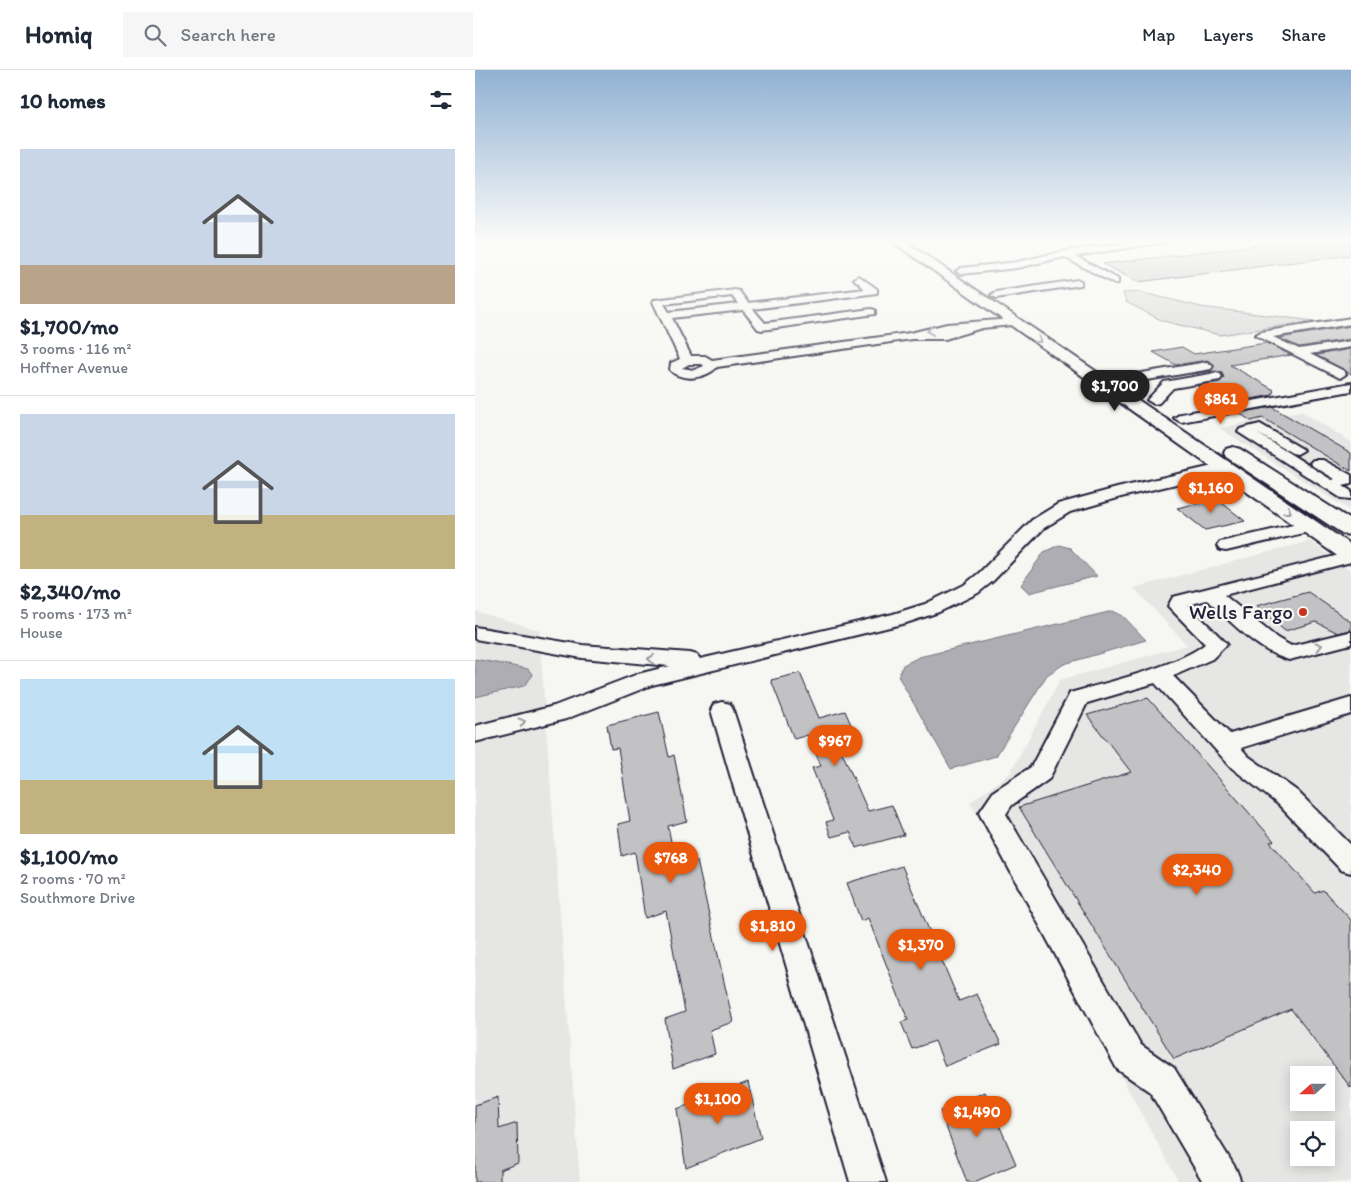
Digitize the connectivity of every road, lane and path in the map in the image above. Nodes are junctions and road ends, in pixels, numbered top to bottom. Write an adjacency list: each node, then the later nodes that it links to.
1 (727, 294): 11 (street)
2 (736, 294): 6 (street)
3 (849, 294): 6 (street); 7 (street)
4 (972, 294): 9 (main road)
5 (999, 294): 12 (main road)
6 (745, 306): 7 (street)
7 (878, 319): 11 (street)
8 (1351, 321): 13 (street)
9 (1012, 322): 11 (street); 21 (main road, one-way to 21)
10 (1351, 331): 13 (street)
11 (906, 336)
12 (1059, 337)
13 (1278, 343): 15 (street)
14 (1351, 344): 15 (street)
15 (1297, 353): 17 (street)
16 (1343, 359): 17 (street)
17 (1318, 363): 19 (street)
18 (1207, 366): 21 (street)
19 (1347, 375)
20 (1216, 378): 23 (street)
21 (1119, 384): 23 (main road); 27 (main road); 28 (main road)
22 (1351, 387): 24 (street)
23 (1154, 400): 24 (main road)
24 (1181, 418): 27 (main road)
25 (1297, 450): 26 (street); 26 (street); 29 (street)
26 (1279, 454): 27 (street); 29 (street)
27 (1245, 461): 31 (main road)
28 (1226, 468): 31 (main road); 32 (main road, one-way to 32); 39 (street)
29 (1330, 484): 30 (street)
30 (1349, 494): 31 (street)
31 (1311, 503): 33 (main road)
32 (1310, 526): 34 (street); 35 (main road)
33 (1351, 529)
34 (1226, 546)
35 (1351, 556): 36 (street)
36 (1211, 593): 38 (street, one-way to 38); 40 (street)
37 (475, 633): 39 (street, one-way to 37)
38 (1349, 638)
39 (717, 660): 43 (street, one-way to 39)
40 (1159, 674): 44 (street); 47 (street)
41 (1351, 706): 44 (street)
42 (721, 710): 46 (street)
43 (475, 734)
44 (1225, 744): 45 (street)
45 (1351, 862)
46 (868, 1182)
47 (1223, 1182)

